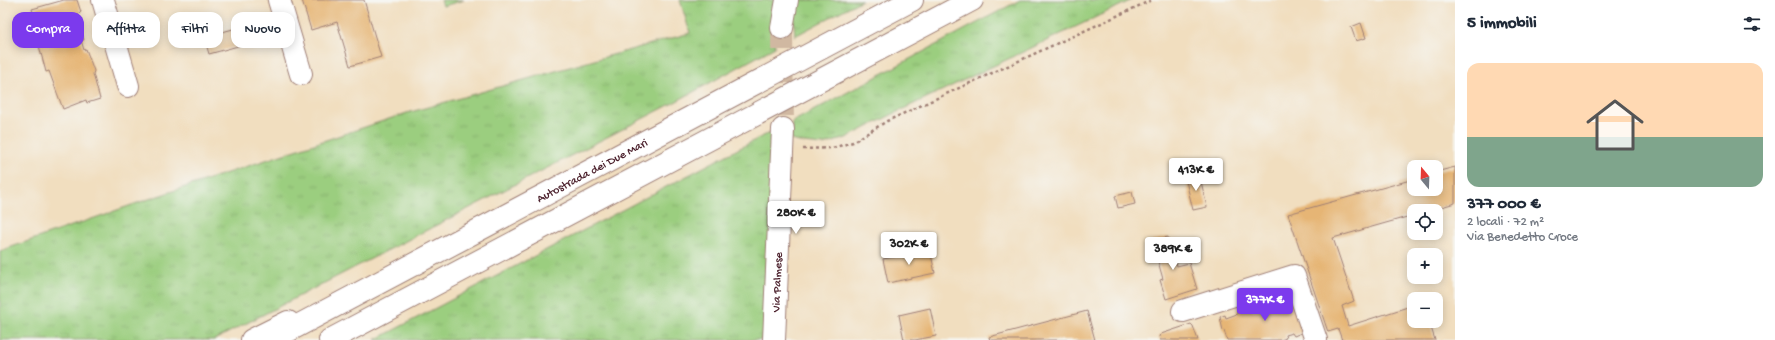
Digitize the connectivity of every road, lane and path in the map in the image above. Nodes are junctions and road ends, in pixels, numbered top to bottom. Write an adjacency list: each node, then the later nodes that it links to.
1 (103, 0): 9 (main road)
2 (279, 0): 8 (main road)
3 (787, 0): 7 (main road)
4 (912, 0): 12 (main road, Autostrada dei Due Mari)
5 (972, 0): 11 (main road)
6 (1152, 0): 10 (path)
7 (782, 28)
8 (301, 74)
9 (128, 86)
10 (782, 139): 18 (main road, Via Palmese)
11 (578, 209): 16 (main road); 17 (main road)
12 (492, 222): 14 (main road); 15 (main road, Autostrada dei Due Mari)
13 (1183, 311): 19 (main road)
14 (252, 340)
15 (271, 340)
16 (330, 340)
17 (347, 340)
18 (774, 340)
19 (1316, 340)

